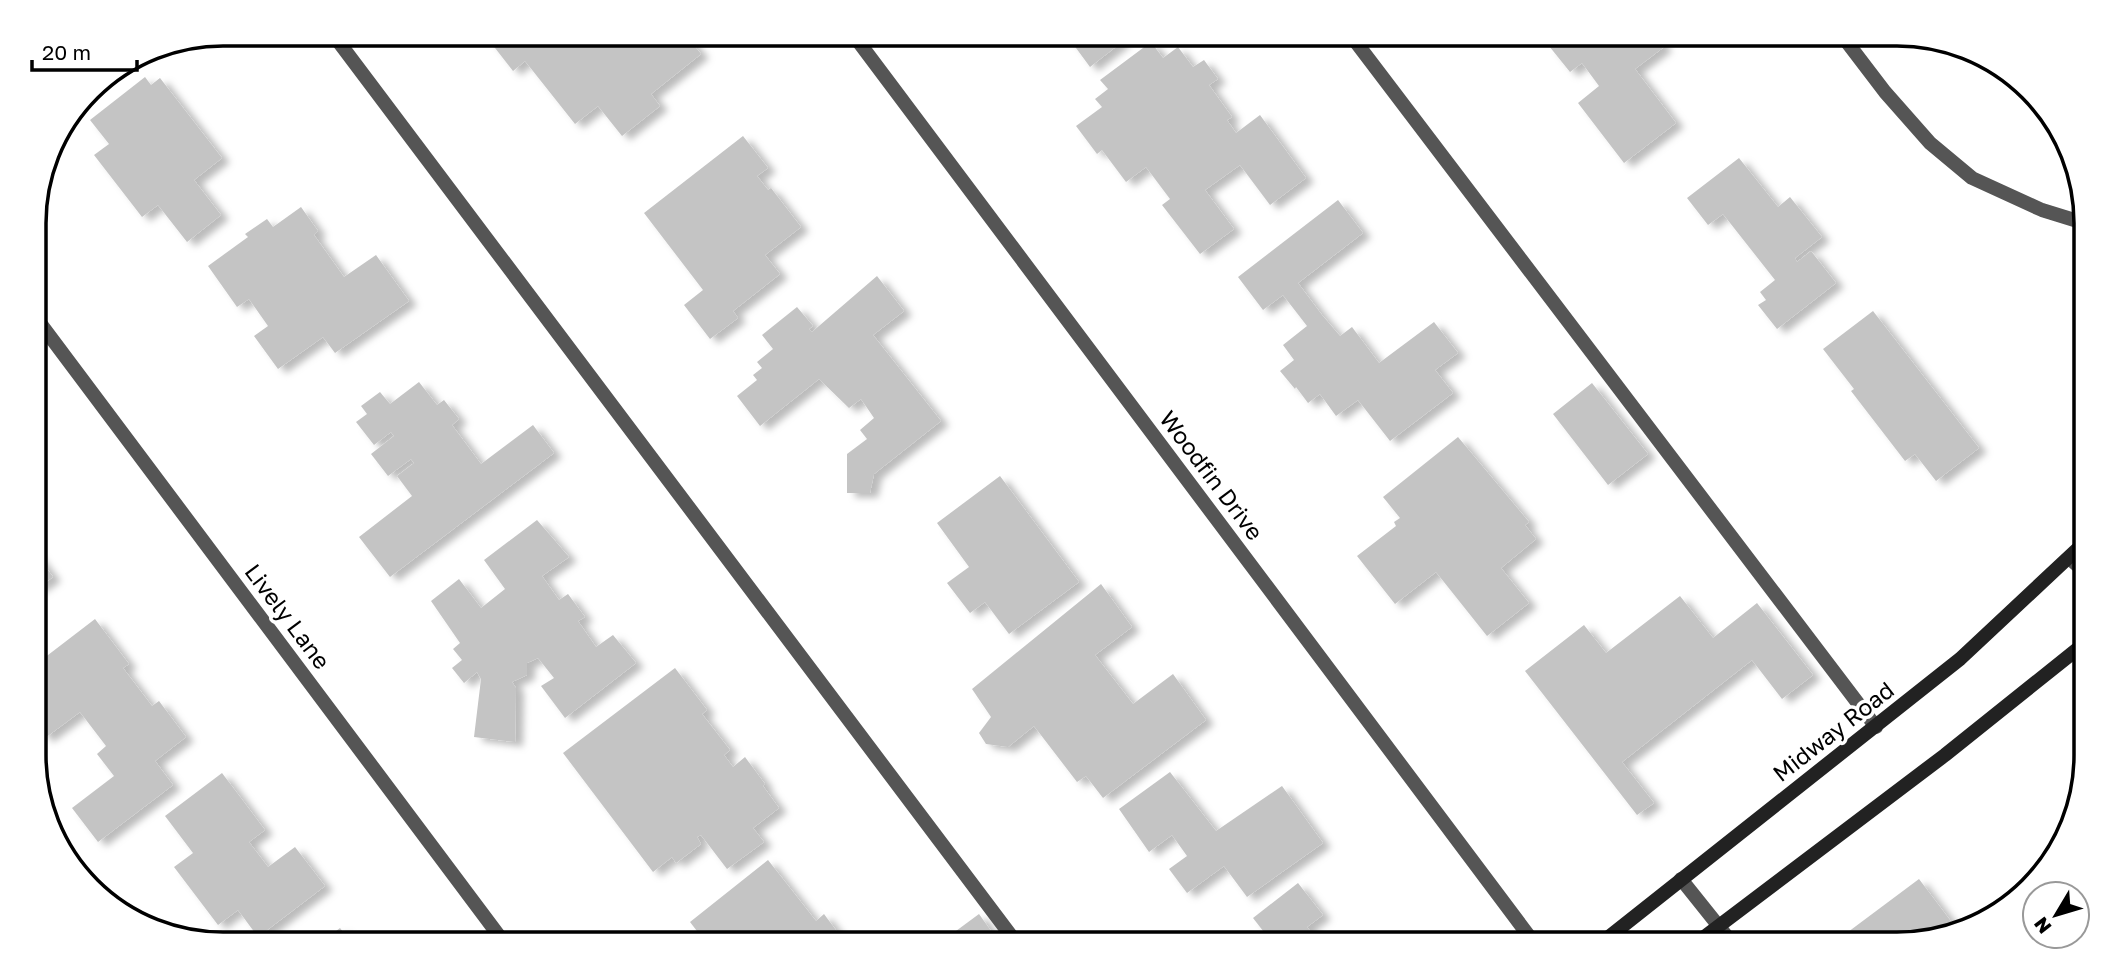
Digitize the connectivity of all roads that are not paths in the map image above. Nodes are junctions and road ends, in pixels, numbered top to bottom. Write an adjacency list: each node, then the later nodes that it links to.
1 (342, 46): 15 (street)
2 (862, 46): 16 (street, Woodfin Drive)
3 (1359, 46): 11 (street)
4 (1850, 46): 5 (street)
5 (2074, 220)
6 (46, 331): 14 (street, Lively Lane)
7 (2074, 553): 8 (main road, Midway Road)
8 (2069, 558): 9 (street); 11 (main road, Midway Road)
9 (2074, 562)
10 (2074, 652): 13 (main road)
11 (1876, 727): 12 (main road, Midway Road)
12 (1681, 880): 13 (street); 17 (main road, Midway Road)
13 (1719, 926): 18 (main road); 19 (street)
14 (496, 932)
15 (1008, 932)
16 (1526, 932)
17 (1615, 932)
18 (1711, 932)
19 (1724, 932)

